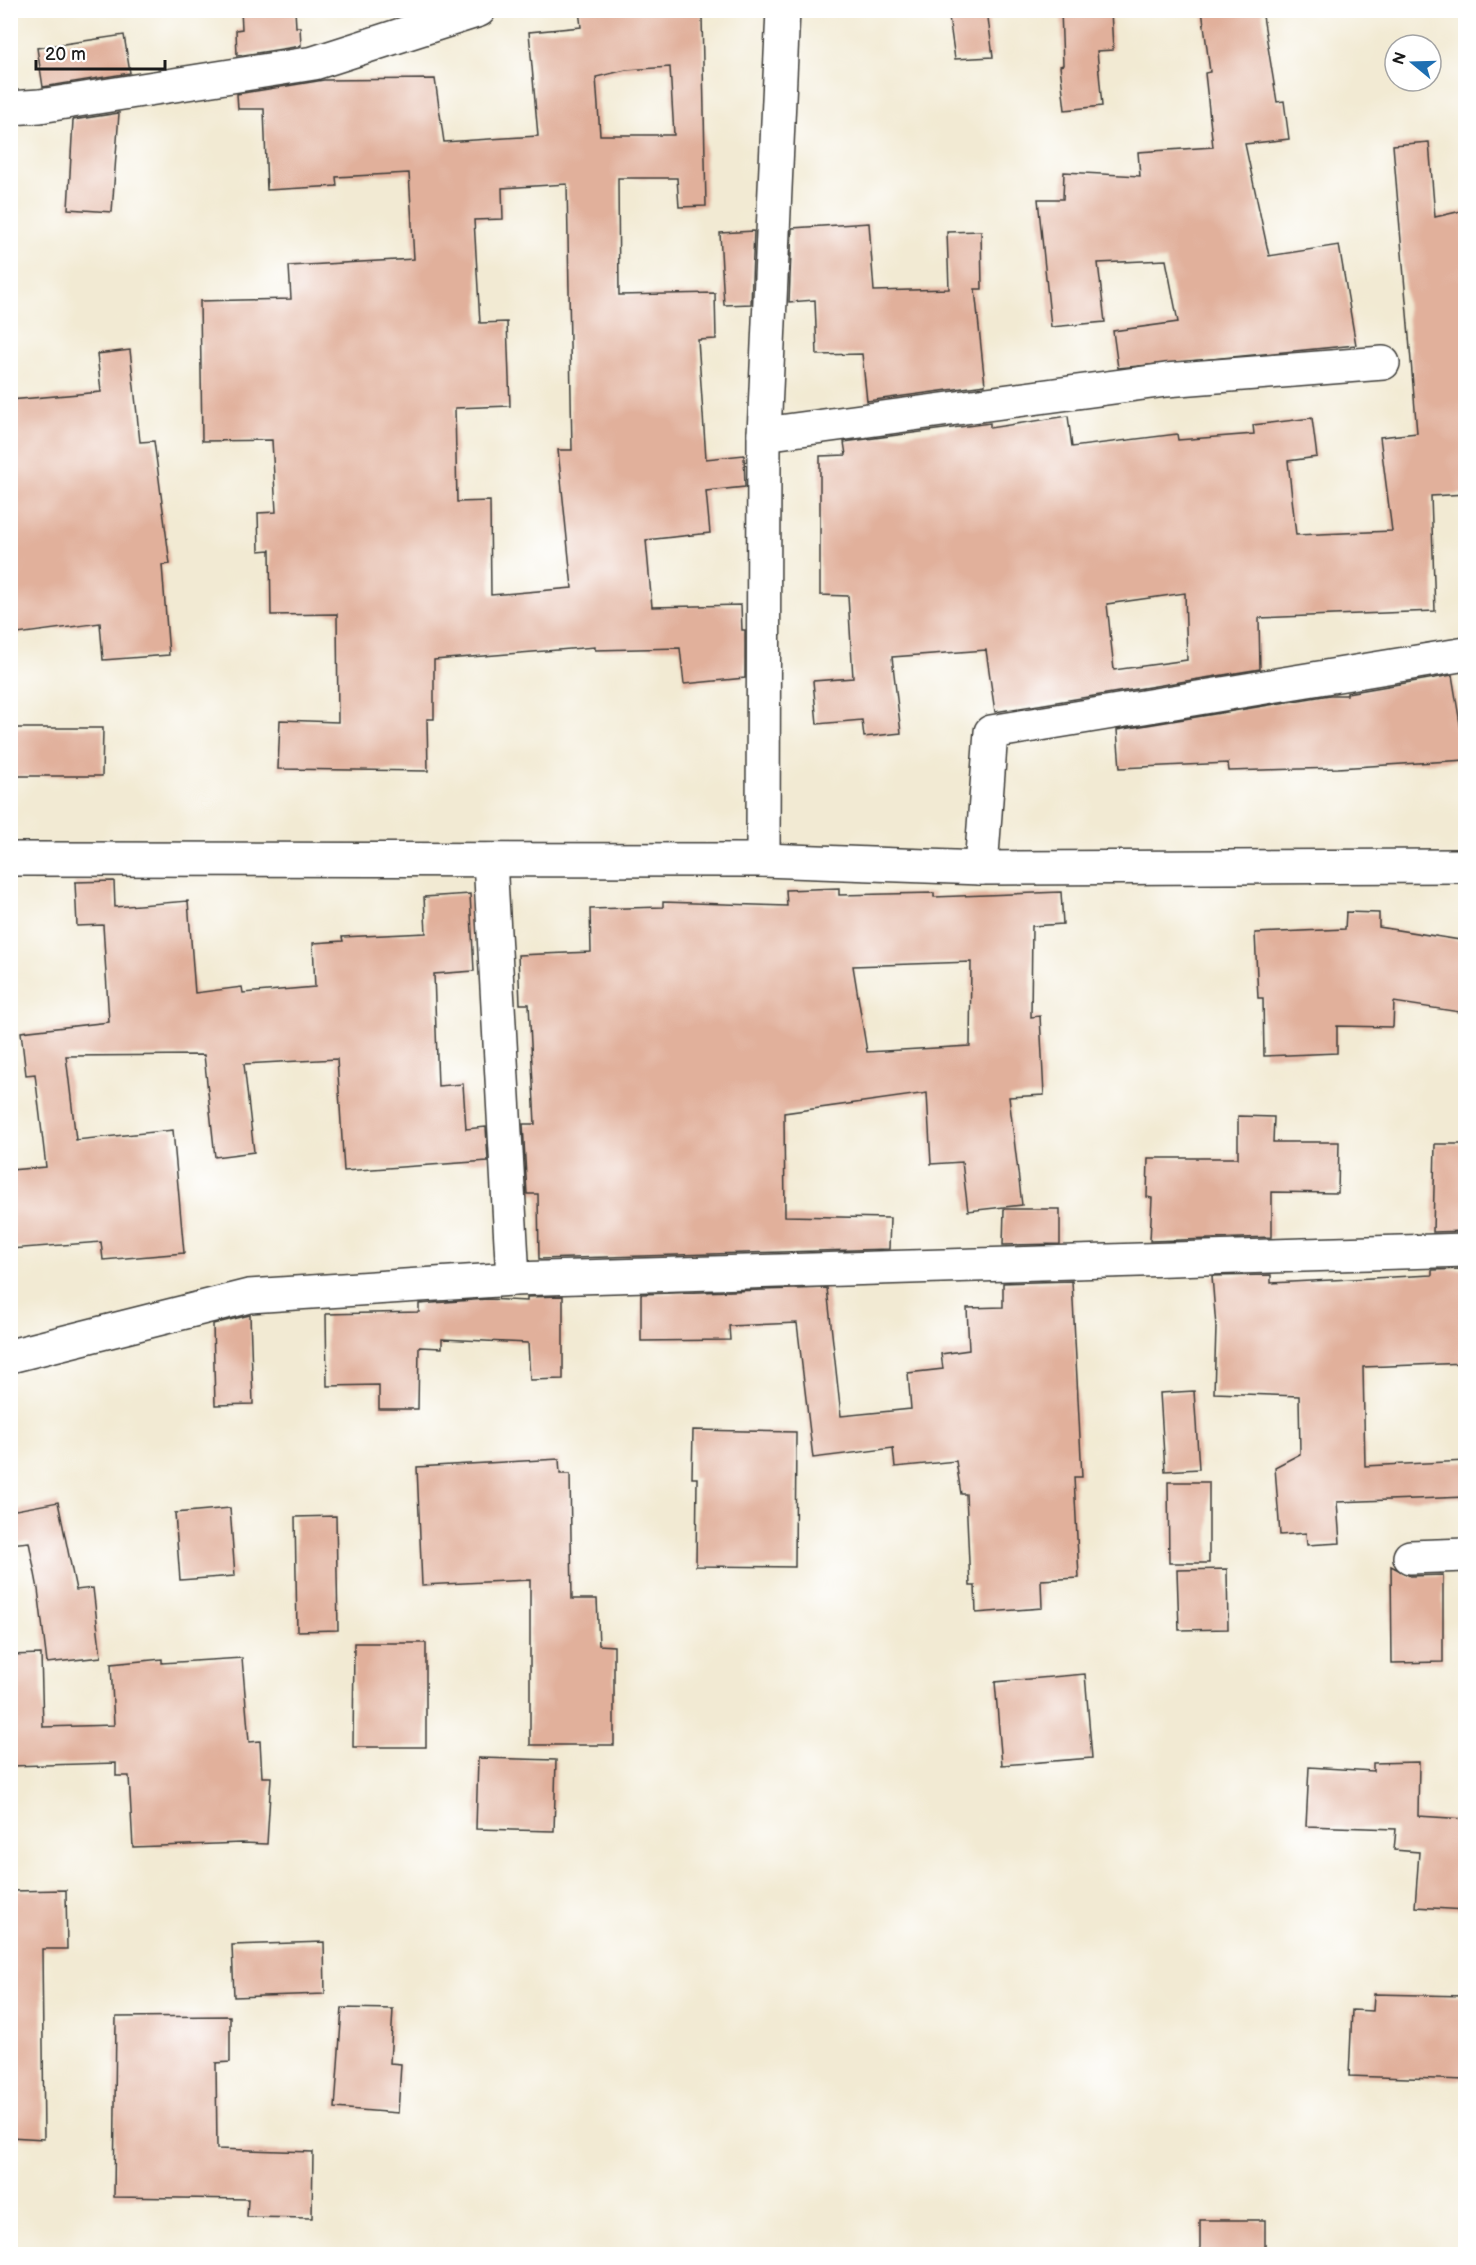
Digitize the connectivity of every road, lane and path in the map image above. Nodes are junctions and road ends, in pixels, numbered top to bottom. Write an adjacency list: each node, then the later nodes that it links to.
1 (479, 10): 3 (street)
2 (783, 10): 5 (street)
3 (10, 108)
4 (1383, 363): 5 (street)
5 (764, 434): 9 (street)
6 (1466, 654): 11 (street)
7 (10, 859): 8 (street)
8 (489, 860): 9 (street); 13 (street)
9 (762, 860): 11 (street)
10 (1466, 866): 11 (street)
11 (981, 868)
12 (1466, 1250): 13 (street)
13 (513, 1279): 14 (street)
14 (10, 1356)
15 (1466, 1555): 16 (street)
16 (1410, 1557)

